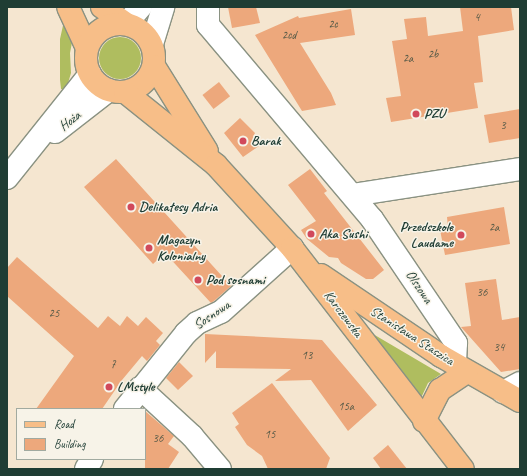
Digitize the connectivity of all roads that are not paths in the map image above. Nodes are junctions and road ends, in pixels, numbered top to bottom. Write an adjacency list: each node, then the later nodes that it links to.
1 (68, 7): 8 (main road)
2 (102, 7): 6 (main road)
3 (141, 7): 6 (street)
4 (163, 7): 7 (street)
5 (208, 7): 16 (street)
6 (126, 24): 7 (main road); 8 (main road)
7 (152, 44): 9 (main road)
8 (87, 48): 10 (main road)
9 (154, 66): 11 (main road); 13 (main road, Karczewska)
10 (90, 74): 11 (main road); 12 (street, Hoża)
11 (117, 91): 12 (street, Hoża); 13 (main road, Karczewska)
12 (30, 152): 15 (street, Hoża)
13 (216, 165): 17 (main road, Karczewska)
14 (520, 169): 16 (street)
15 (7, 178)
16 (353, 195): 19 (street, Olszowa)
17 (292, 248): 18 (main road, Karczewska); 20 (street, Sosnowa)
18 (306, 266): 19 (main road, Stanisława Staszica); 23 (main road, Karczewska)
19 (461, 368): 21 (main road, Stanisława Staszica); 23 (main road)
20 (140, 388): 22 (street, Sosnowa); 26 (street)
21 (514, 392)
22 (126, 408)
23 (424, 421): 27 (main road, Karczewska)
24 (91, 460): 25 (street)
25 (86, 469)
26 (220, 469)
27 (463, 469)

